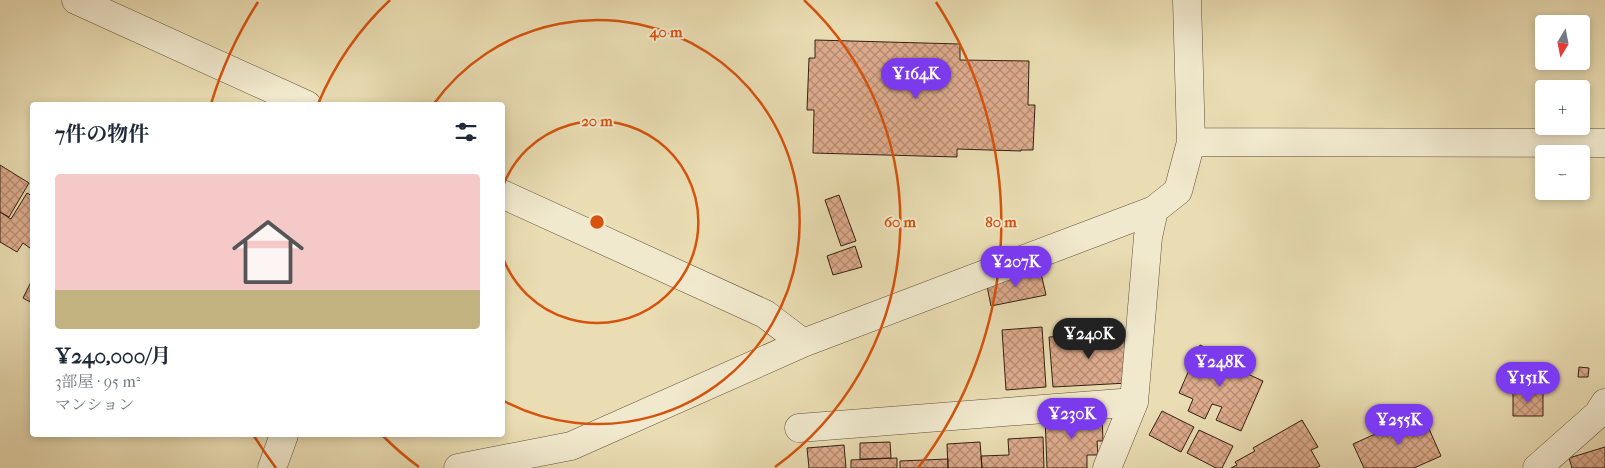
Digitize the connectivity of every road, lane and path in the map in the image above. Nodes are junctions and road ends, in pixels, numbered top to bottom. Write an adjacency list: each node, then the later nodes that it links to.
1 (76, 0): 3 (street)
2 (1187, 0): 4 (street)
3 (300, 102)
4 (1191, 142): 5 (street); 7 (street)
5 (1605, 143)
6 (505, 195): 8 (street)
7 (1154, 210): 8 (street); 9 (street)
8 (803, 343): 14 (street)
9 (1134, 402): 11 (street); 15 (street)
10 (1605, 403): 16 (street)
11 (799, 428)
12 (283, 437): 13 (street)
13 (272, 468)
14 (458, 468)
15 (1107, 468)
16 (1537, 468)

